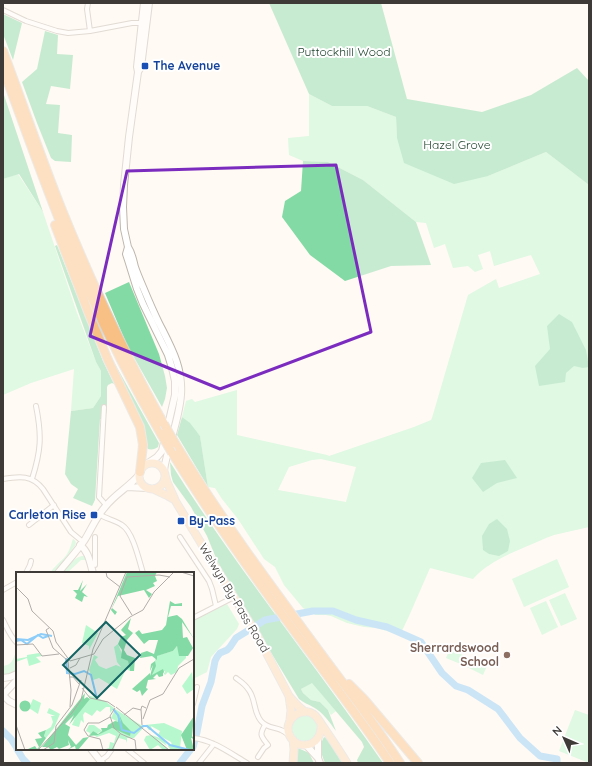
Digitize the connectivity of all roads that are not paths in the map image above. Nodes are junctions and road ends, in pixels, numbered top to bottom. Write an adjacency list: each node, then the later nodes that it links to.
1 (88, 3): 6 (street)
2 (144, 3): 5 (main road)
3 (149, 3): 5 (main road)
4 (3, 10): 6 (street)
5 (144, 23): 6 (street); 10 (main road)
6 (90, 31)
7 (3, 51): 42 (highway, bridge)
8 (3, 70): 9 (highway)
9 (36, 158): 15 (highway); 74 (highway, bridge)
10 (128, 247): 13 (main road); 14 (main road)
11 (36, 406): 17 (street)
12 (104, 407): 22 (street)
13 (148, 463): 14 (main road); 15 (main road)
14 (165, 473): 19 (main road); 20 (main road, Welwyn By-Pass Road)
15 (139, 474): 18 (main road); 19 (main road)
16 (3, 479): 17 (street)
17 (32, 479): 21 (street)
18 (127, 487): 19 (main road); 22 (main road)
19 (150, 488): 20 (main road, Welwyn By-Pass Road)
20 (176, 502): 37 (main road, Welwyn By-Pass Road)
21 (54, 505): 24 (street); 27 (street)
22 (106, 505): 23 (main road)
23 (99, 514): 27 (main road); 34 (street)
24 (29, 525)
25 (95, 537): 28 (street)
26 (180, 537): 38 (street)
27 (82, 544): 28 (main road); 32 (main road)
28 (92, 559): 30 (street); 33 (main road)
29 (31, 561): 31 (street)
30 (95, 565)
31 (26, 572)
32 (59, 572)
33 (93, 572)
34 (143, 572)
35 (16, 585): 36 (street)
36 (3, 590)
37 (234, 597): 38 (street); 50 (main road, Welwyn By-Pass Road)
38 (216, 606): 39 (street)
39 (194, 617)
40 (3, 620): 41 (street)
41 (16, 642)
42 (331, 667): 75 (highway); 76 (highway)
43 (16, 674): 44 (main road)
44 (3, 678): 48 (main road)
45 (236, 678): 56 (street)
46 (16, 681): 48 (main road)
47 (197, 687): 51 (street)
48 (9, 688): 49 (main road)
49 (3, 695): 52 (main road)
50 (289, 696): 53 (main road, Welwyn By-Pass Road); 54 (main road, Welwyn By-Pass Road)
51 (194, 700)
52 (16, 704)
53 (305, 712): 54 (main road); 55 (main road)
54 (289, 722): 57 (street); 59 (main road)
55 (321, 724): 60 (main road); 73 (main road)
56 (265, 725): 57 (street); 66 (street)
57 (281, 730): 59 (street)
58 (195, 738): 61 (street)
59 (291, 738): 62 (main road); 72 (main road)
60 (318, 738): 62 (main road); 67 (main road)
61 (214, 744): 70 (street); 71 (street)
62 (306, 745): 67 (main road)
63 (92, 750): 68 (main road)
64 (111, 750): 68 (street)
65 (128, 750): 69 (street)
66 (258, 757)
67 (319, 760)
68 (101, 762)
69 (144, 763)
70 (199, 763)
71 (248, 763)
72 (293, 763)
73 (347, 763)
74 (390, 763)
75 (400, 763)
76 (418, 763)

